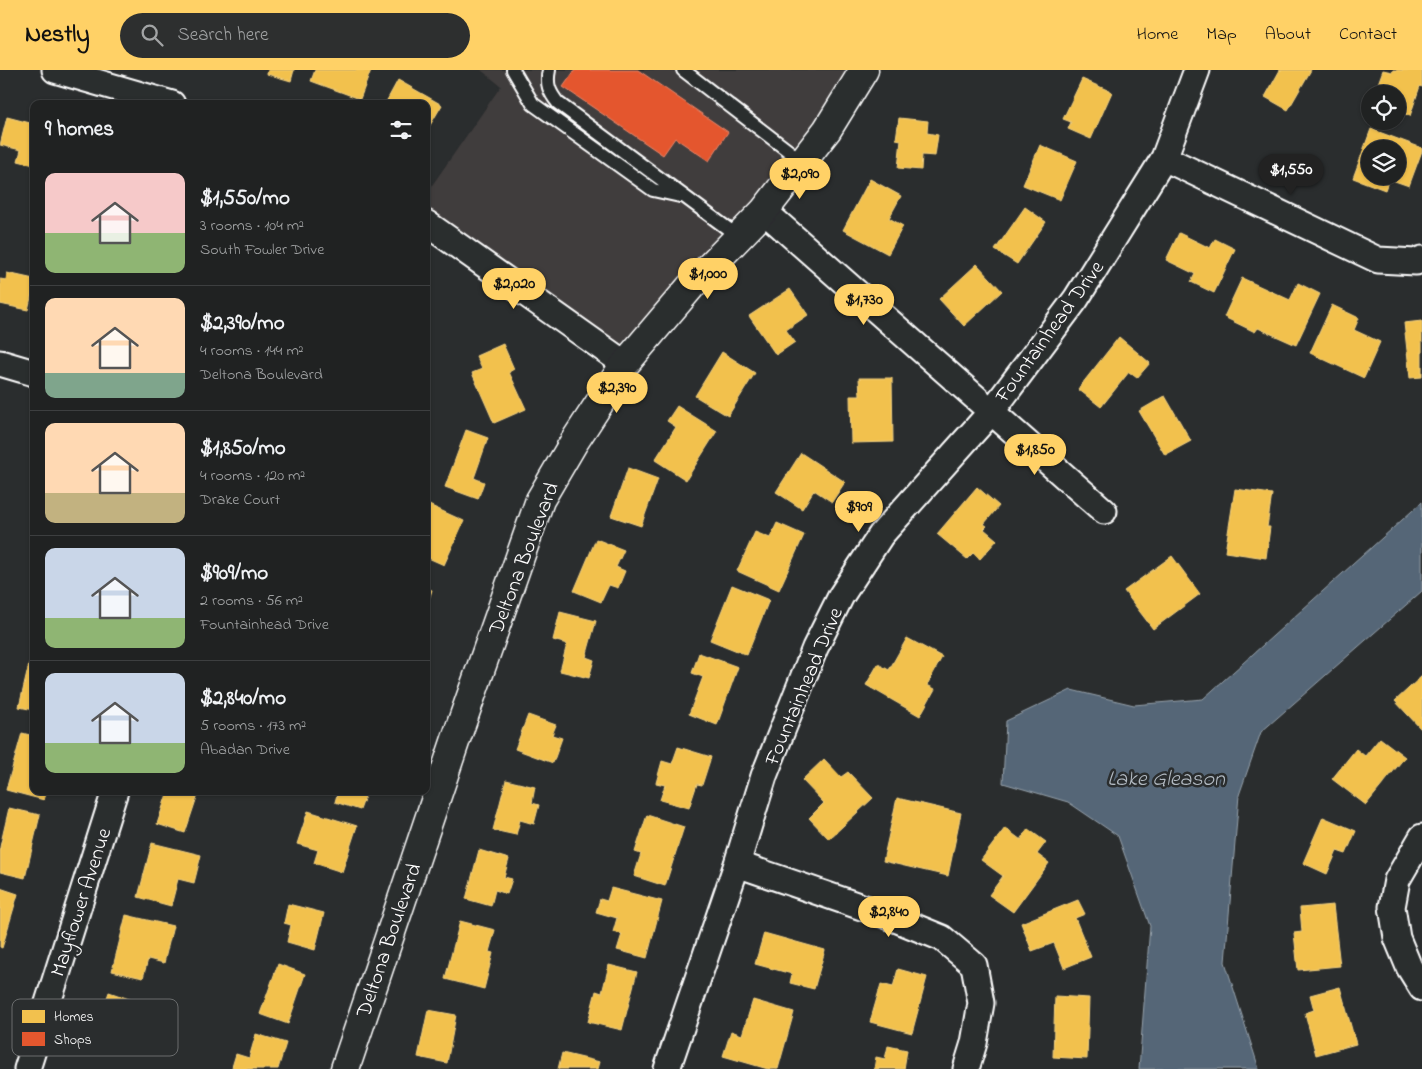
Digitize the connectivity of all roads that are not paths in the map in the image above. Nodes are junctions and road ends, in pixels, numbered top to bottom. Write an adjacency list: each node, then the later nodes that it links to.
1 (55, 70): 7 (street)
2 (513, 70): 10 (lane)
3 (549, 70): 10 (lane)
4 (683, 70): 9 (lane)
5 (864, 70): 9 (street, Deltona Boulevard)
6 (1197, 70): 8 (street, Fountainhead Drive)
7 (158, 100)
8 (1164, 158): 14 (street); 18 (street, Fountainhead Drive)
9 (803, 162): 11 (street, Deltona Boulevard)
10 (684, 197): 13 (lane)
11 (764, 211): 13 (street, Deltona Boulevard); 18 (street)
12 (430, 226): 16 (street)
13 (739, 237): 16 (street, Deltona Boulevard)
14 (1417, 260)
15 (0, 363): 17 (street)
16 (625, 364): 27 (street, Deltona Boulevard)
17 (30, 372)
18 (992, 411): 19 (street); 22 (street, Fountainhead Drive)
19 (1104, 510)
20 (114, 795): 24 (street, Mayflower Avenue)
21 (1422, 837): 23 (street)
22 (737, 864): 28 (street, Fountainhead Drive); 29 (street)
23 (1422, 988)
24 (49, 999)
25 (31, 1056): 26 (street, Mayflower Avenue)
26 (27, 1069)
27 (345, 1069)
28 (667, 1069)
29 (966, 1069)

